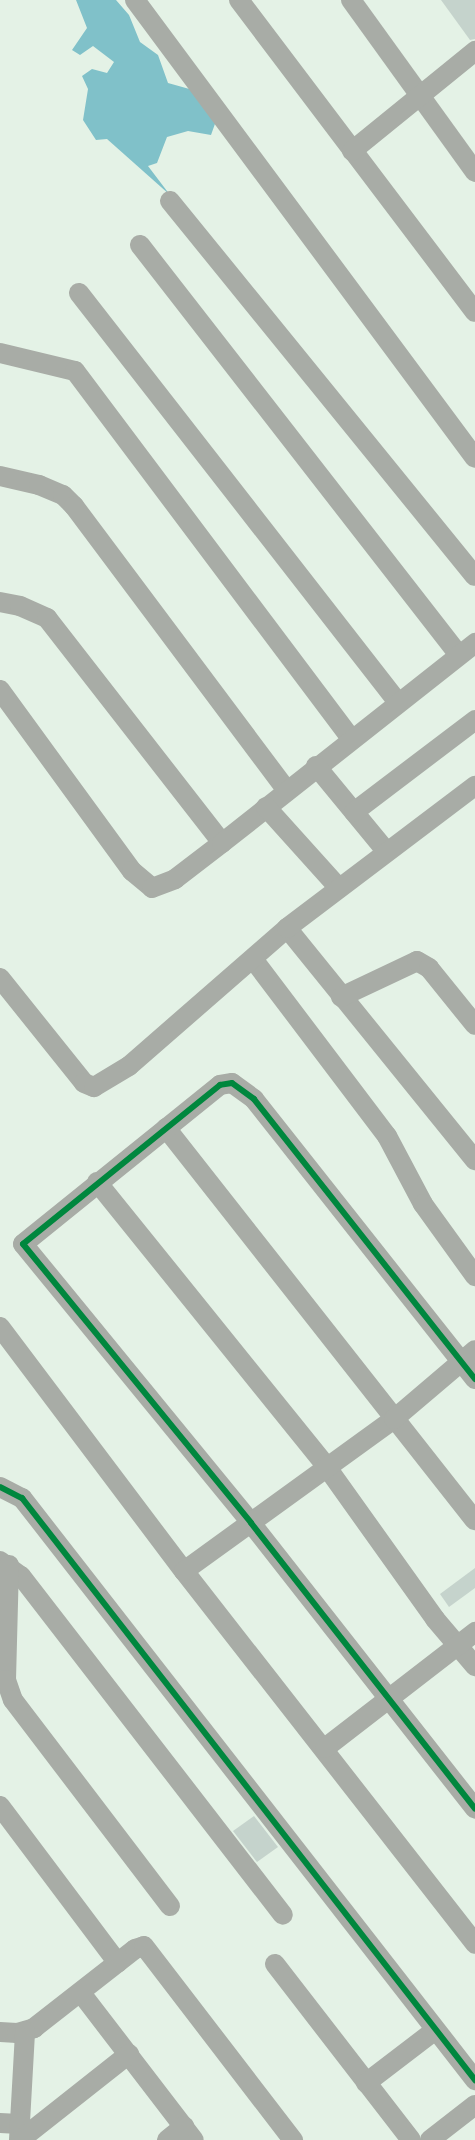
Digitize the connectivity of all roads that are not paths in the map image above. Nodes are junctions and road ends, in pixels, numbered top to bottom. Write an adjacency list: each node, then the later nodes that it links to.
1 (135, 0): 13 (street)
2 (239, 0): 6 (street)
3 (351, 0): 5 (street)
4 (475, 51): 5 (street)
5 (421, 97): 6 (street); 7 (street)
6 (352, 151): 11 (street)
7 (475, 172)
8 (170, 201): 15 (street)
9 (140, 245): 18 (street)
10 (79, 293): 20 (street)
11 (475, 312)
12 (0, 353): 22 (street)
13 (472, 449)
14 (0, 476): 25 (street)
15 (475, 576)
16 (0, 602): 28 (street)
17 (475, 643): 18 (street)
18 (459, 654): 20 (street)
19 (0, 690): 28 (street)
20 (398, 701): 22 (street)
21 (475, 720): 27 (street)
22 (351, 739): 23 (street)
23 (316, 766): 25 (street); 27 (street)
24 (475, 786): 29 (street)
25 (287, 791): 26 (street)
26 (266, 807): 28 (street); 30 (street)
27 (354, 812): 29 (street)
28 (222, 843)
29 (386, 851): 30 (street)
30 (339, 888): 31 (street)
31 (287, 928): 32 (street); 34 (street)
32 (253, 959): 33 (street); 39 (street)
33 (0, 978)
34 (341, 997): 35 (street); 37 (street)
35 (475, 1025)
36 (166, 1128): 38 (street); 41 (street); 43 (street)
37 (475, 1160)
38 (97, 1182): 44 (street); 47 (street)
39 (475, 1276)
40 (0, 1327): 49 (street)
41 (468, 1355): 42 (street); 43 (street)
42 (475, 1379)
43 (394, 1419): 44 (street); 46 (street)
44 (326, 1466): 47 (street); 51 (street)
45 (0, 1487): 64 (street)
46 (475, 1520)
47 (251, 1523): 49 (street); 53 (street)
48 (5, 1563): 57 (street); 58 (street)
49 (184, 1571): 54 (street)
50 (475, 1632): 51 (street)
51 (458, 1647): 52 (street); 53 (street)
52 (475, 1666)
53 (390, 1700): 54 (street); 55 (street)
54 (325, 1748): 59 (street)
55 (475, 1809)
56 (1, 1811): 60 (street)
57 (170, 1906)
58 (283, 1915)
59 (475, 1944)
60 (118, 1963): 62 (street); 73 (street)
61 (275, 1964): 68 (street)
62 (81, 1993): 63 (street); 66 (street)
63 (25, 2031): 65 (street); 70 (street)
64 (434, 2031): 67 (street); 68 (street)
65 (0, 2032)
66 (129, 2054): 70 (street); 71 (street)
67 (475, 2080)
68 (366, 2083): 74 (street)
69 (475, 2105): 75 (street)
70 (15, 2132)
71 (189, 2133): 72 (street)
72 (167, 2140)
73 (293, 2140)
74 (411, 2140)
75 (430, 2140)

